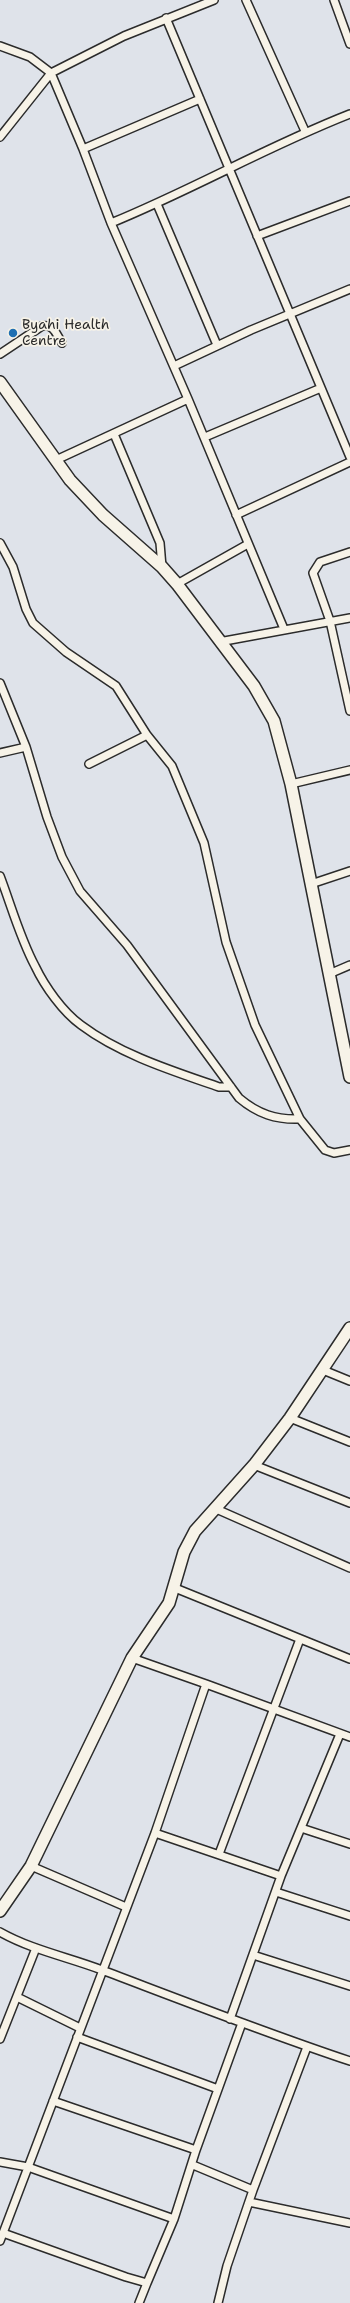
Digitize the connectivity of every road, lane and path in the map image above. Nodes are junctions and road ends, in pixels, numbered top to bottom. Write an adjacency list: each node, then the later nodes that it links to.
1 (246, 0): 10 (street)
2 (334, 0): 5 (street)
3 (210, 1): 4 (street)
4 (166, 18): 7 (street); 8 (street)
5 (350, 44)
6 (0, 47): 7 (street)
7 (51, 73): 11 (street); 12 (street)
8 (200, 99): 12 (street); 13 (street)
9 (350, 114): 10 (street)
10 (305, 131): 13 (street)
11 (0, 137)
12 (84, 149): 16 (street)
13 (228, 169): 15 (street); 17 (street)
14 (350, 201): 17 (street)
15 (157, 204): 16 (street); 21 (street)
16 (111, 223): 23 (street)
17 (257, 236): 19 (street)
18 (350, 289): 19 (street)
19 (290, 315): 21 (street); 25 (street)
20 (62, 343): 22 (street)
21 (217, 345): 23 (street)
22 (0, 354)
23 (174, 366): 26 (street)
24 (0, 382): 30 (main road)
25 (321, 388): 28 (street); 29 (street)
26 (188, 399): 27 (street); 28 (street)
27 (114, 434): 30 (street); 36 (street)
28 (205, 437): 32 (street)
29 (349, 454)
30 (56, 460): 36 (main road)
31 (350, 462): 32 (street)
32 (236, 515): 34 (street)
33 (0, 542): 44 (street)
34 (248, 544): 37 (street); 40 (street)
35 (350, 552): 39 (street)
36 (162, 567): 37 (main road)
37 (177, 584): 41 (main road)
38 (350, 618): 39 (street)
39 (330, 621): 40 (street); 43 (street)
40 (284, 629): 41 (street)
41 (220, 642): 49 (main road)
42 (0, 683): 45 (street)
43 (350, 711)
44 (147, 735): 47 (street); 58 (street)
45 (26, 747): 46 (street); 57 (street)
46 (0, 753)
47 (89, 764)
48 (350, 770): 49 (street)
49 (291, 784): 52 (main road)
50 (350, 871): 52 (street)
51 (0, 876): 57 (street)
52 (311, 884): 54 (main road)
53 (350, 965): 54 (street)
54 (329, 974): 55 (main road)
55 (347, 1044): 56 (main road)
56 (350, 1077)
57 (230, 1087): 58 (street)
58 (300, 1119): 59 (street)
59 (350, 1150)
60 (350, 1328): 61 (main road)
61 (323, 1370): 62 (street); 63 (main road)
62 (350, 1381)
63 (290, 1418): 64 (street); 65 (main road)
64 (350, 1442)
65 (254, 1465): 66 (street); 67 (main road)
66 (350, 1503)
67 (214, 1508): 68 (street); 69 (main road)
68 (350, 1568)
69 (175, 1588): 70 (street); 71 (main road)
70 (300, 1639): 72 (street); 74 (street)
71 (132, 1658): 73 (street); 81 (main road)
72 (350, 1659)
73 (206, 1684): 74 (street); 78 (street)
74 (273, 1709): 75 (street); 80 (street)
75 (340, 1734): 76 (street); 77 (street)
76 (350, 1737)
77 (301, 1828): 79 (street); 82 (street)
78 (155, 1833): 80 (street); 84 (street)
79 (350, 1844)
80 (219, 1854): 82 (street)
81 (31, 1866): 84 (street); 85 (main road)
82 (281, 1876): 83 (street)
83 (276, 1892): 86 (street); 89 (street)
84 (126, 1907): 90 (street)
85 (0, 1911)
86 (350, 1916)
87 (0, 1932): 88 (street)
88 (36, 1948): 90 (street); 92 (street)
89 (253, 1955): 91 (street); 93 (street)
90 (101, 1970): 93 (street); 95 (street)
91 (350, 1986)
92 (17, 1997): 95 (street); 97 (street)
93 (230, 2019): 94 (street)
94 (242, 2023): 98 (street); 100 (street)
95 (80, 2028): 96 (street)
96 (77, 2038): 100 (street); 101 (street)
97 (0, 2039)
98 (307, 2047): 99 (street); 106 (street)
99 (350, 2061)
100 (218, 2089): 102 (street)
101 (53, 2101): 102 (street); 105 (street)
102 (196, 2150): 104 (street)
103 (0, 2162): 105 (street)
104 (193, 2165): 106 (street); 108 (street)
105 (28, 2167): 108 (street); 110 (street)
106 (254, 2190): 107 (street)
107 (249, 2202): 109 (street); 114 (street)
108 (174, 2219): 112 (street)
109 (350, 2223)
110 (3, 2233): 111 (street); 112 (street)
111 (0, 2241)
112 (147, 2282): 113 (street)
113 (139, 2303)
114 (218, 2303)

